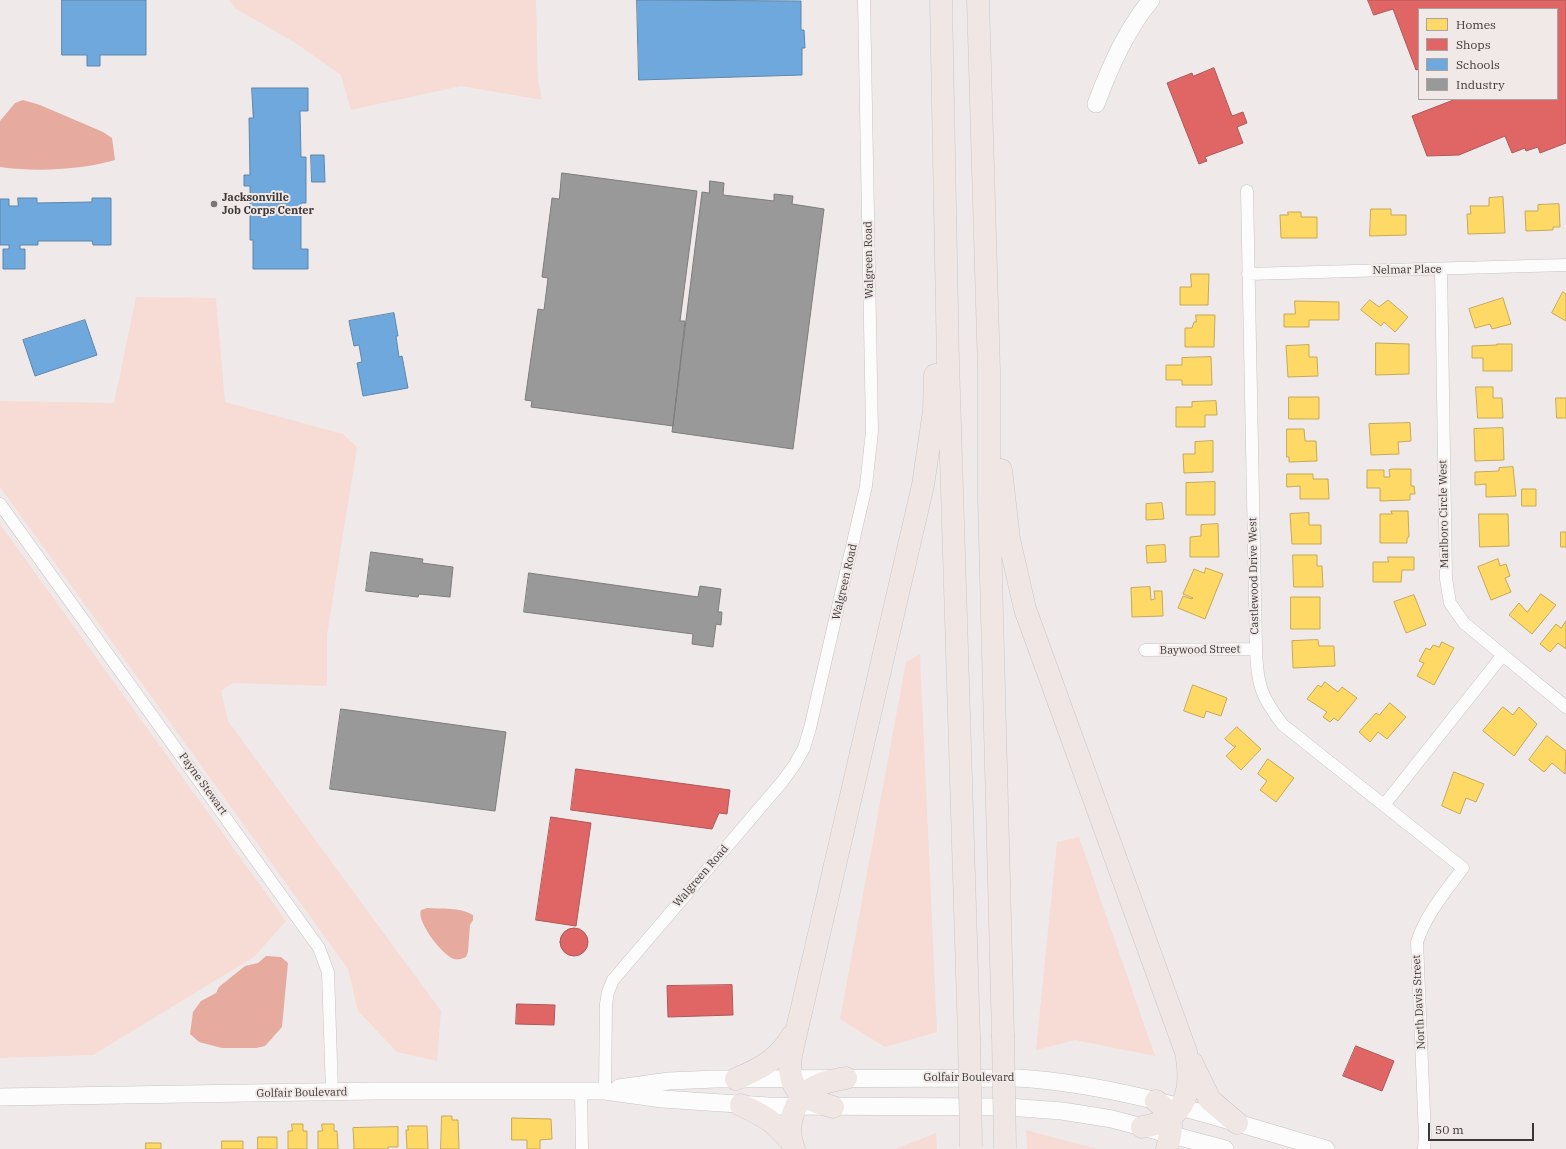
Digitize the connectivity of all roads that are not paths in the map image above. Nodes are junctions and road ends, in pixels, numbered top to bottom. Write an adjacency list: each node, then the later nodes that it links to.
1 (864, 0): 24 (street, Walgreen Road)
2 (941, 0): 7 (highway)
3 (978, 0): 11 (highway)
4 (1151, 0): 5 (main road)
5 (1096, 104)
6 (1247, 191): 10 (street, Castlewood Drive West)
7 (944, 215): 19 (highway); 36 (highway, bridge)
8 (1566, 265): 9 (street, Nelmar Place)
9 (1441, 269): 10 (street, Nelmar Place); 15 (street, Marlboro Circle West)
10 (1248, 274): 13 (street, Castlewood Drive West)
11 (989, 370): 20 (highway); 37 (highway, bridge)
12 (0, 504): 26 (street, Payne Stewart)
13 (1256, 649): 14 (street, Baywood Street); 17 (street, Castlewood Drive West)
14 (1145, 650)
15 (1502, 656): 16 (street, Marlboro Circle West); 17 (street)
16 (1566, 707)
17 (1384, 805): 18 (street, Castlewood Drive West)
18 (1463, 868): 41 (street, North Davis Street)
19 (796, 1030): 22 (highway); 27 (highway)
20 (1186, 1052): 32 (highway); 34 (highway)
21 (846, 1078): 27 (highway); 29 (main road, Golfair Boulevard)
22 (736, 1079): 25 (main road, Golfair Boulevard); 27 (main road, Golfair Boulevard)
23 (581, 1091): 24 (main road, Golfair Boulevard); 26 (main road, Golfair Boulevard); 38 (street)
24 (605, 1091): 25 (main road, Golfair Boulevard)
25 (656, 1091): 30 (main road, Golfair Boulevard)
26 (332, 1092): 28 (main road, Golfair Boulevard)
27 (797, 1094): 30 (main road, Golfair Boulevard); 31 (highway); 35 (highway)
28 (0, 1097)
29 (1156, 1101): 34 (highway)
30 (740, 1105): 35 (highway)
31 (833, 1107): 33 (main road)
32 (1237, 1123): 34 (main road); 40 (main road)
33 (1142, 1127): 34 (highway)
34 (1172, 1127): 39 (main road)
35 (793, 1146)
36 (971, 1148)
37 (1005, 1148)
38 (582, 1149)
39 (1225, 1149)
40 (1326, 1149)
41 (1424, 1149)

